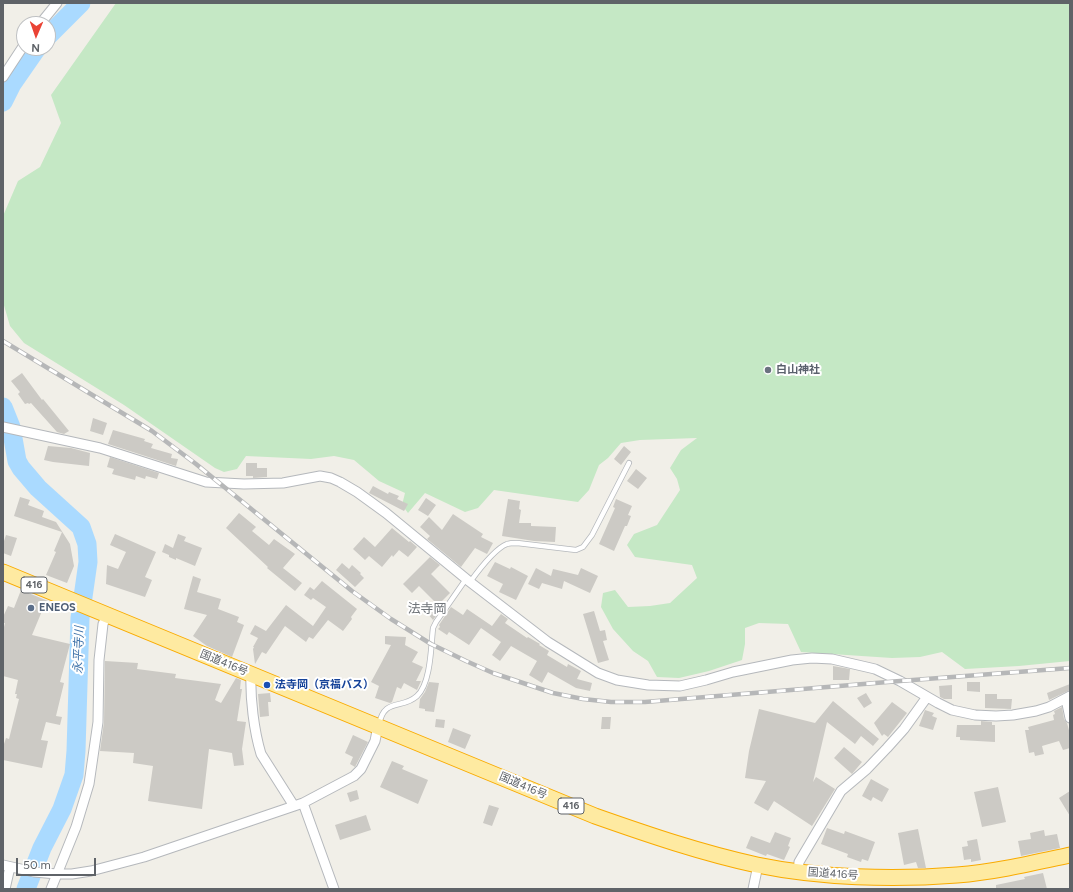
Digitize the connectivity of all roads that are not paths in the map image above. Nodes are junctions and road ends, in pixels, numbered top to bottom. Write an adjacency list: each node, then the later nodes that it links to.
1 (57, 3): 2 (street)
2 (46, 16)
3 (17, 56): 4 (street)
4 (3, 77)
5 (3, 427): 8 (street)
6 (629, 463): 8 (lane)
7 (3, 572): 9 (highway, 国道416号 / 416)
8 (468, 581): 11 (street); 14 (lane)
9 (102, 613): 10 (highway, 国道416号 / 416); 20 (street)
10 (251, 674): 14 (highway, 国道416号 / 416); 15 (street)
11 (926, 697): 12 (street); 19 (street)
12 (1068, 698): 13 (street)
13 (1070, 718)
14 (378, 726): 15 (street); 17 (highway, 国道416号 / 416)
15 (299, 804): 20 (street); 23 (street)
16 (1070, 855): 19 (highway, 国道416号 / 416)
17 (758, 865): 19 (highway, 国道416号 / 416); 24 (street)
18 (6, 866): 20 (street); 21 (street)
19 (798, 872)
20 (54, 874): 22 (street)
21 (5, 889)
22 (51, 889)
23 (334, 889)
24 (753, 889)

